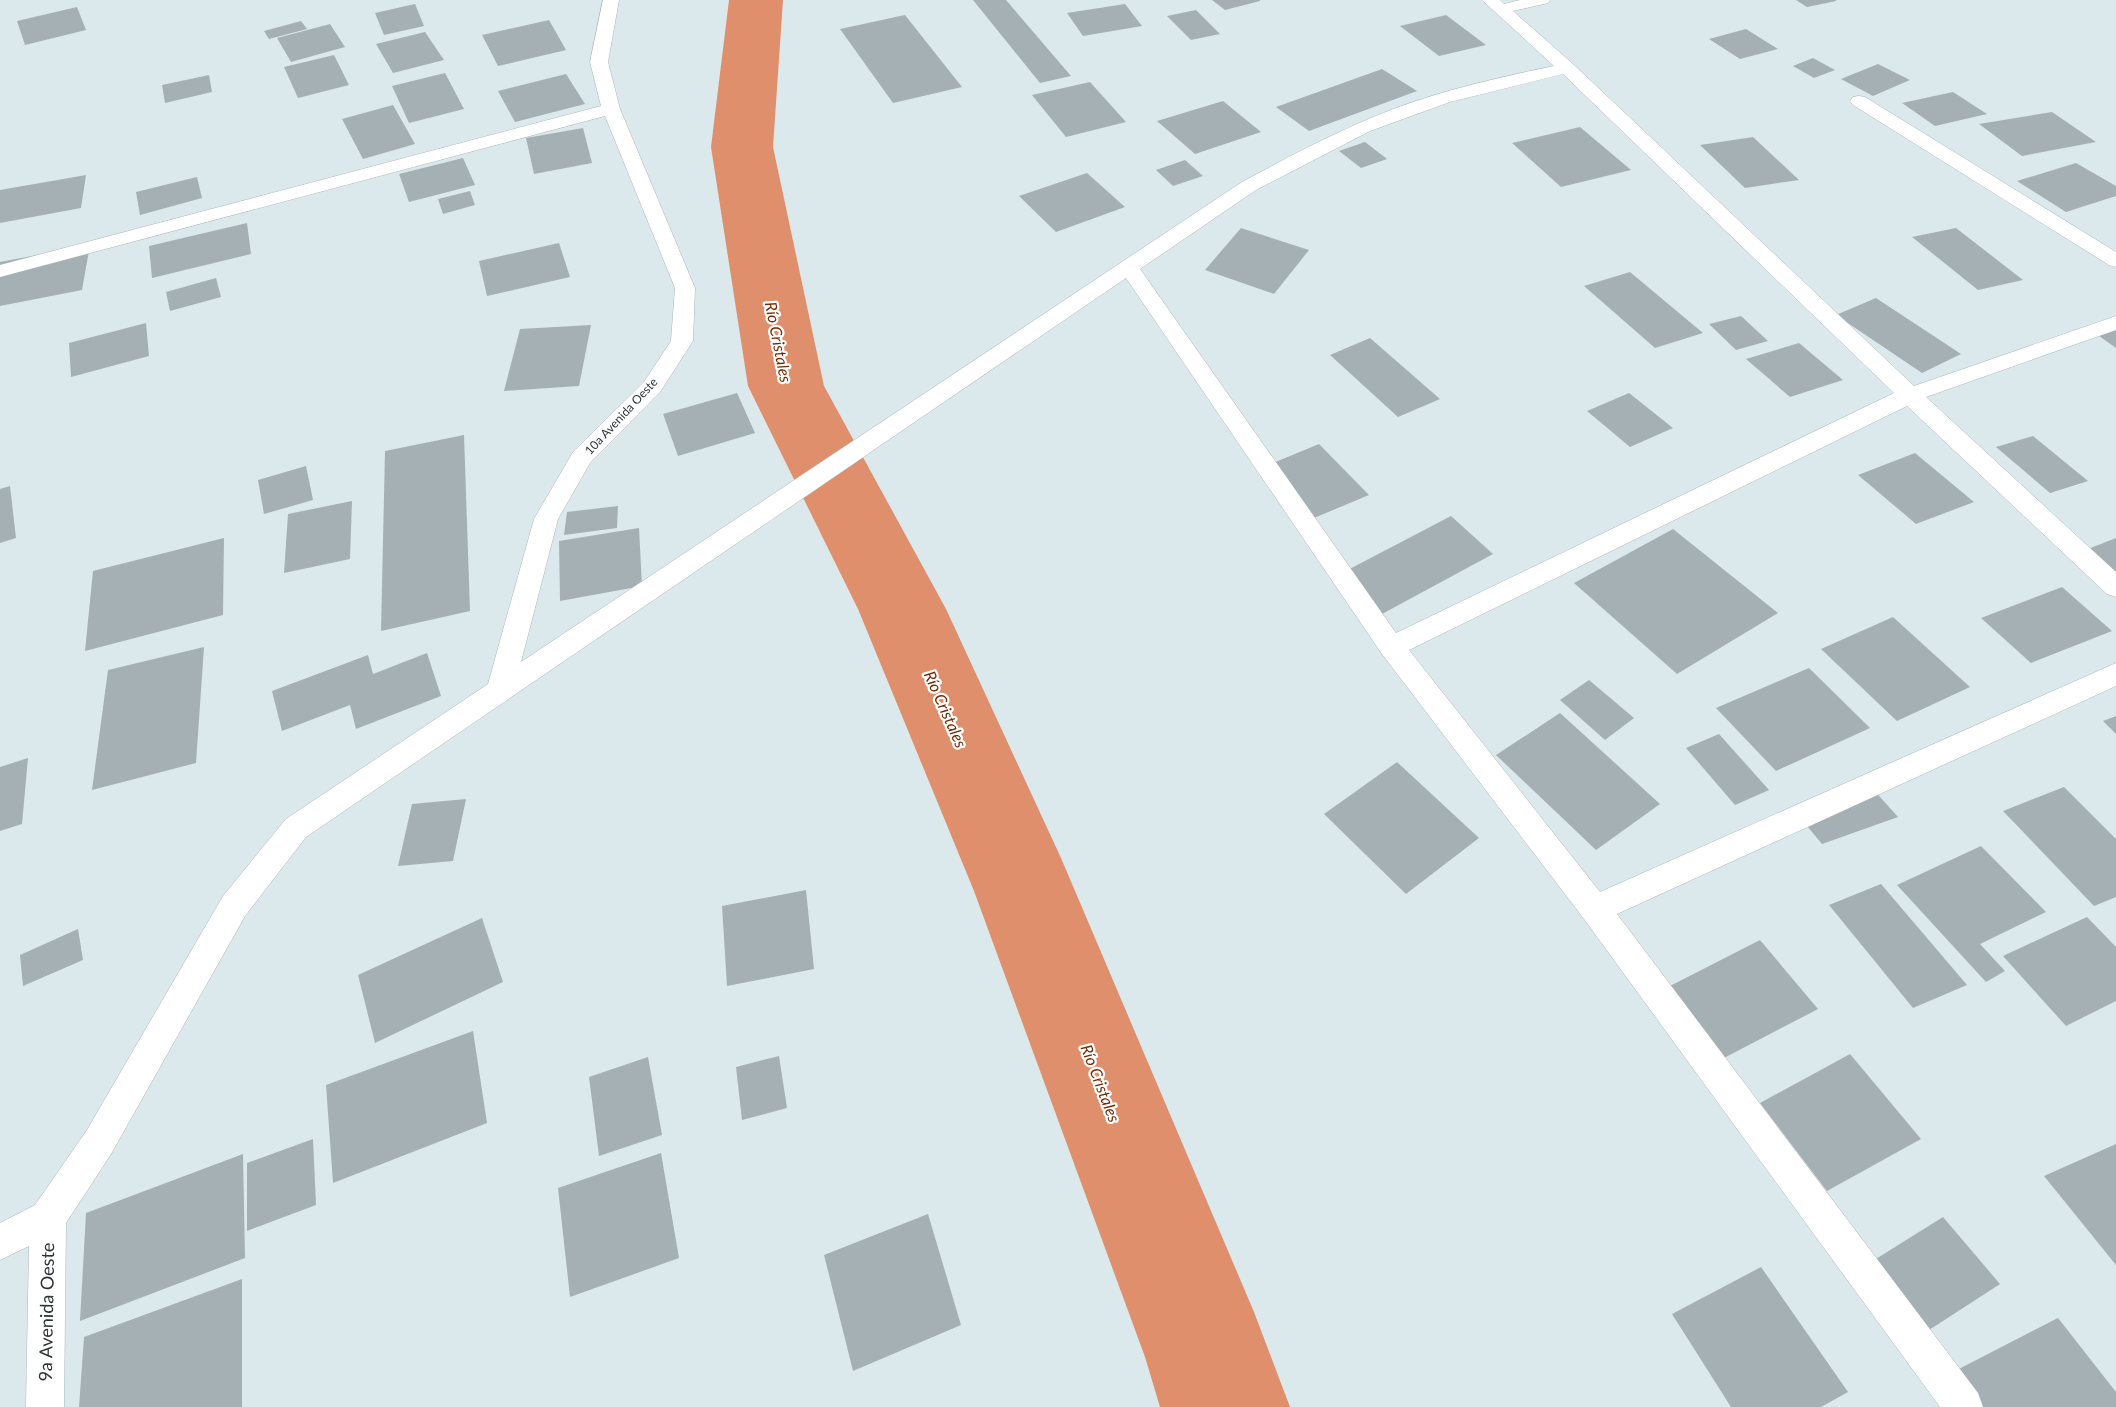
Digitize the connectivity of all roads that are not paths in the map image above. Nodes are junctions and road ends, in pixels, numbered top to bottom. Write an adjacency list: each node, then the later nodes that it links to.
1 (611, 0): 6 (street, 10a Avenida Oeste)
2 (1542, 0): 3 (street)
3 (1496, 4): 4 (street)
4 (1567, 68): 8 (street); 11 (street)
5 (1859, 101): 7 (street)
6 (611, 109): 9 (street); 15 (street, 10a Avenida Oeste)
7 (2116, 261)
8 (1129, 267): 13 (street); 15 (street)
9 (0, 272)
10 (2116, 322): 11 (street)
11 (1910, 395): 12 (street); 13 (street)
12 (2116, 587)
13 (1391, 647): 16 (street)
14 (2116, 674): 16 (street)
15 (500, 690): 17 (street)
16 (1595, 909): 20 (street)
17 (48, 1218): 18 (street); 19 (street, 9a Avenida Oeste)
18 (0, 1242)
19 (45, 1407)
20 (1964, 1407)

